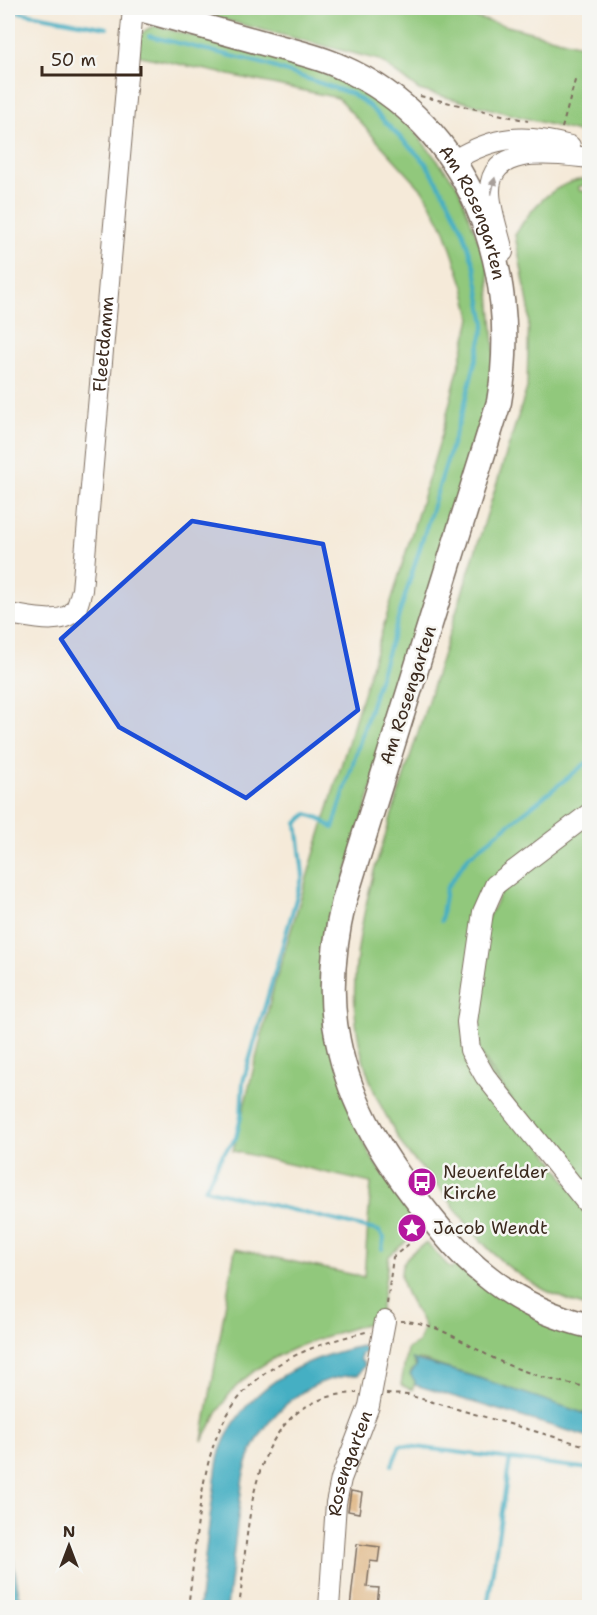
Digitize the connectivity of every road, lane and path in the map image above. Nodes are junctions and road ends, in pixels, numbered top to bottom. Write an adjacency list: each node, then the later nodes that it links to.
1 (135, 8): 9 (main road, Am Rosengarten); 11 (street, Fleetdamm)
2 (576, 77): 5 (path)
3 (420, 96): 4 (path)
4 (528, 121)
5 (562, 130)
6 (590, 138): 7 (path)
7 (586, 143): 9 (street)
8 (590, 158): 10 (street, one-way to 8)
9 (454, 160): 10 (main road, Am Rosengarten)
10 (502, 285): 14 (main road, Am Rosengarten)
11 (8, 614)
12 (590, 813): 13 (street)
13 (590, 1207)
14 (435, 1222): 16 (path); 17 (main road, Am Rosengarten)
15 (417, 1321): 18 (path)
16 (384, 1325): 19 (street, Rosengarten); 21 (path)
17 (590, 1326)
18 (590, 1387)
19 (371, 1393): 20 (path); 22 (street, Rosengarten)
20 (590, 1448)
21 (188, 1608)
22 (330, 1608)

